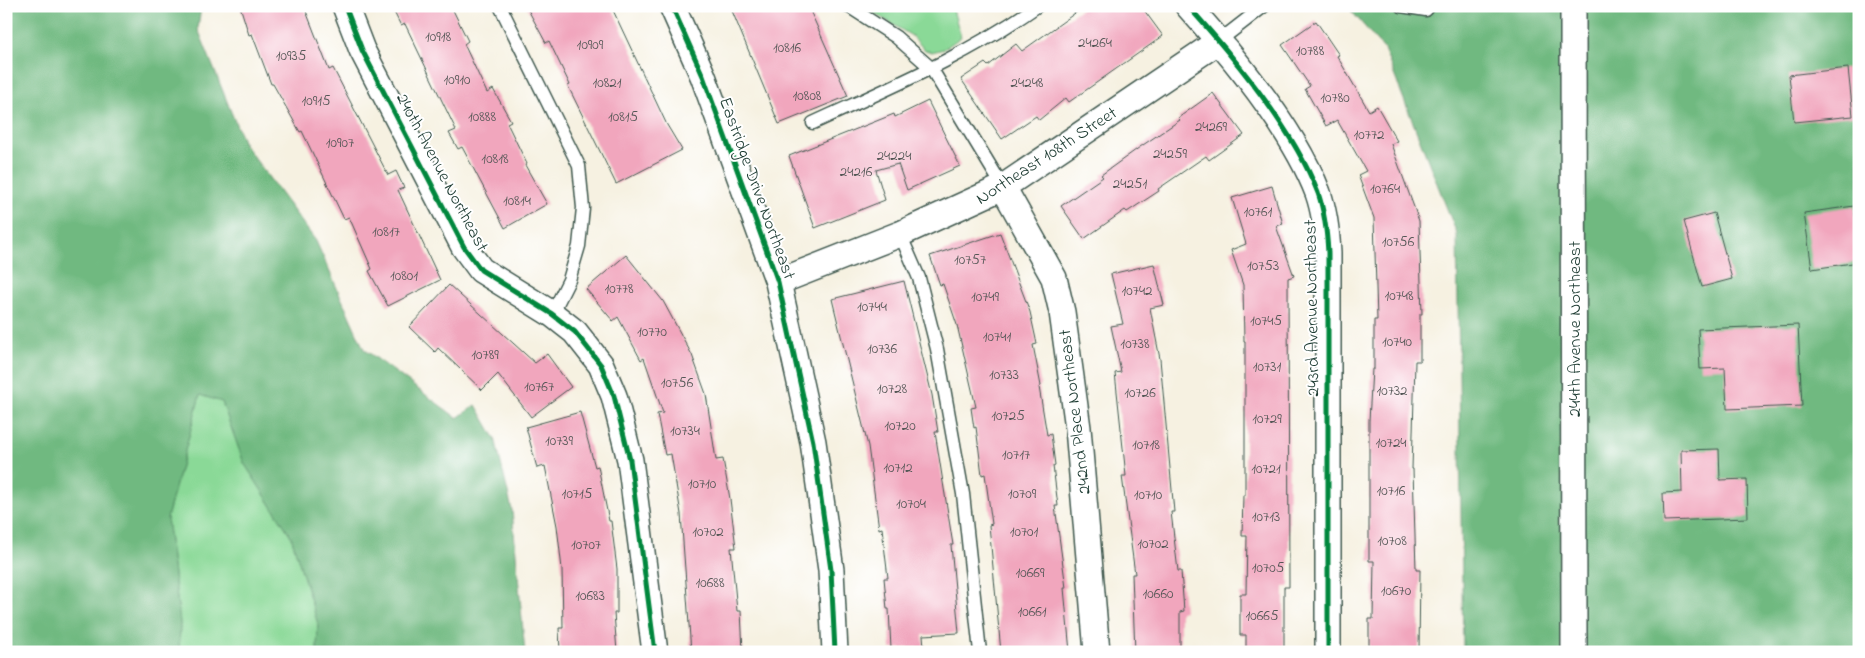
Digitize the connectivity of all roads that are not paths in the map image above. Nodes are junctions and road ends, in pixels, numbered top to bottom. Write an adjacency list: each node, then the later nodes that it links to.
1 (345, 6): 17 (street, 240th Avenue Northeast)
2 (500, 6): 17 (lane)
3 (672, 6): 16 (street, Eastridge Drive Northeast)
4 (848, 6): 12 (lane)
5 (1037, 6): 12 (lane)
6 (1188, 6): 11 (street, 243rd Avenue Northeast)
7 (1264, 6): 11 (lane)
8 (1401, 6): 9 (lane)
9 (1430, 6)
10 (1573, 6): 23 (street, 244th Avenue Northeast)
11 (1219, 41): 14 (street, Northeast 108th Street); 22 (street, 243rd Avenue Northeast)
12 (931, 68): 13 (lane); 14 (lane)
13 (813, 123)
14 (1003, 187): 15 (street, Northeast 108th Street); 21 (street, 242nd Place Northeast)
15 (900, 234): 16 (street, Northeast 108th Street); 20 (lane)
16 (778, 282): 19 (street, Eastridge Drive Northeast)
17 (552, 314): 18 (street, 240th Avenue Northeast)
18 (655, 652)
19 (835, 652)
20 (980, 652)
21 (1097, 652)
22 (1328, 652)
23 (1574, 652)

